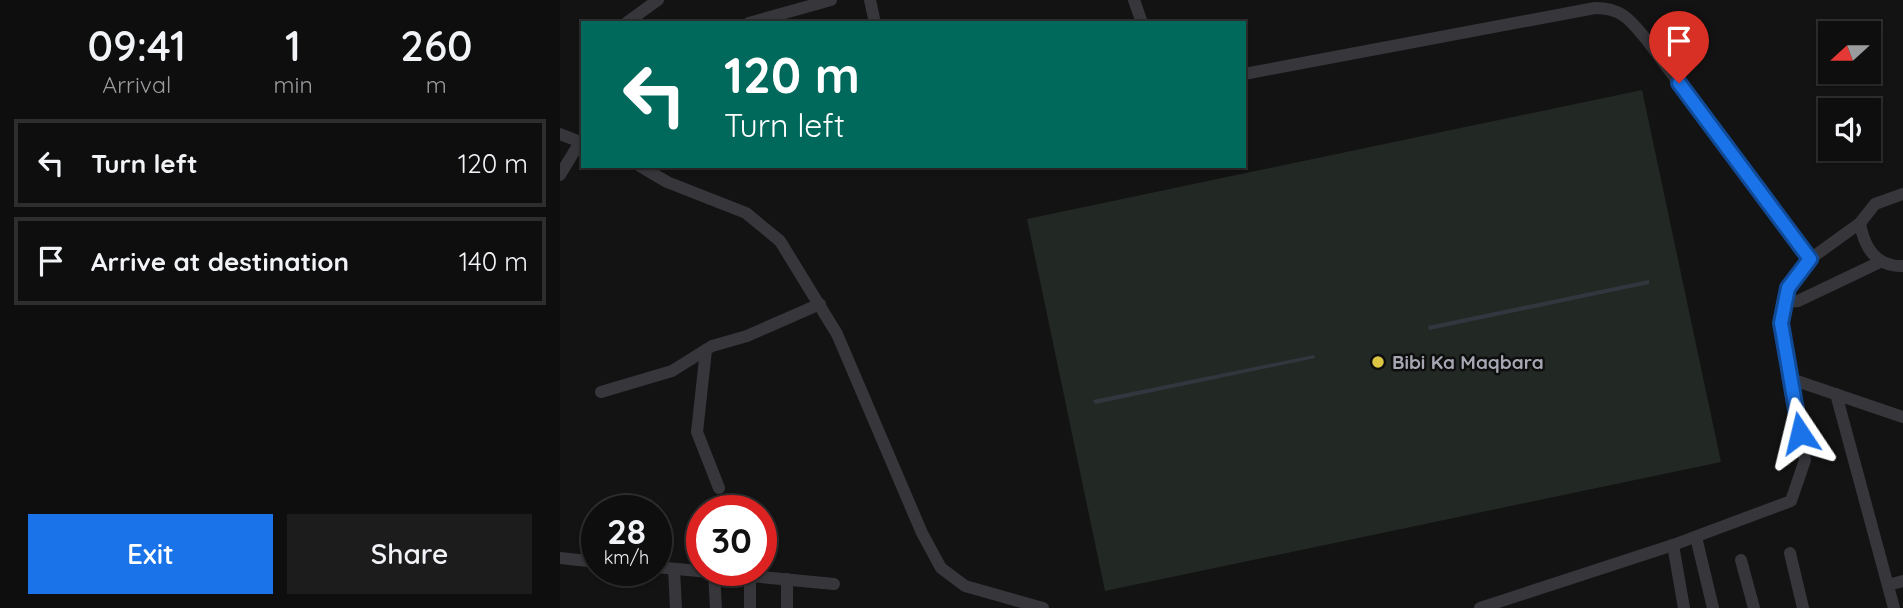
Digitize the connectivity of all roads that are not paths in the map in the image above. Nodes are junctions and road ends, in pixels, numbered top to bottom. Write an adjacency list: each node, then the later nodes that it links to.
1 (658, 0): 7 (street)
2 (777, 0): 6 (street)
3 (831, 0): 6 (street)
4 (870, 0): 9 (street)
5 (1134, 0): 10 (street)
6 (780, 14): 8 (street)
7 (629, 21)
8 (757, 21)
9 (875, 21)
10 (1138, 21)
11 (1246, 74): 18 (street)
12 (560, 134): 13 (street)
13 (581, 142): 15 (street)
14 (646, 168): 22 (street)
15 (560, 175)
16 (1903, 194): 17 (street)
17 (1860, 223): 18 (street); 19 (street)
18 (1810, 259): 21 (street)
19 (1881, 261): 20 (street); 21 (street)
20 (1903, 266)
21 (1786, 302): 24 (street)
22 (820, 304): 23 (street); 48 (street)
23 (706, 350): 25 (street); 28 (street)
24 (1791, 379): 26 (street); 29 (street)
25 (601, 392)
26 (1836, 394): 27 (street); 43 (street)
27 (1903, 417)
28 (719, 488)
29 (1696, 537): 30 (street); 51 (street)
30 (1674, 545): 49 (street); 50 (street)
31 (1790, 553): 53 (street)
32 (560, 558): 33 (street)
33 (581, 560)
34 (1741, 560): 52 (street)
35 (674, 569): 36 (street); 44 (street)
36 (686, 570)
37 (777, 578): 38 (street)
38 (786, 579): 40 (street); 47 (street)
39 (1903, 580): 43 (street)
40 (834, 584)
41 (715, 586): 45 (street)
42 (750, 586): 46 (street)
43 (1888, 586): 54 (street)
44 (676, 608)
45 (716, 608)
46 (750, 608)
47 (787, 608)
48 (1043, 608)
49 (1480, 608)
50 (1684, 608)
51 (1713, 608)
52 (1754, 608)
53 (1803, 608)
54 (1894, 608)

